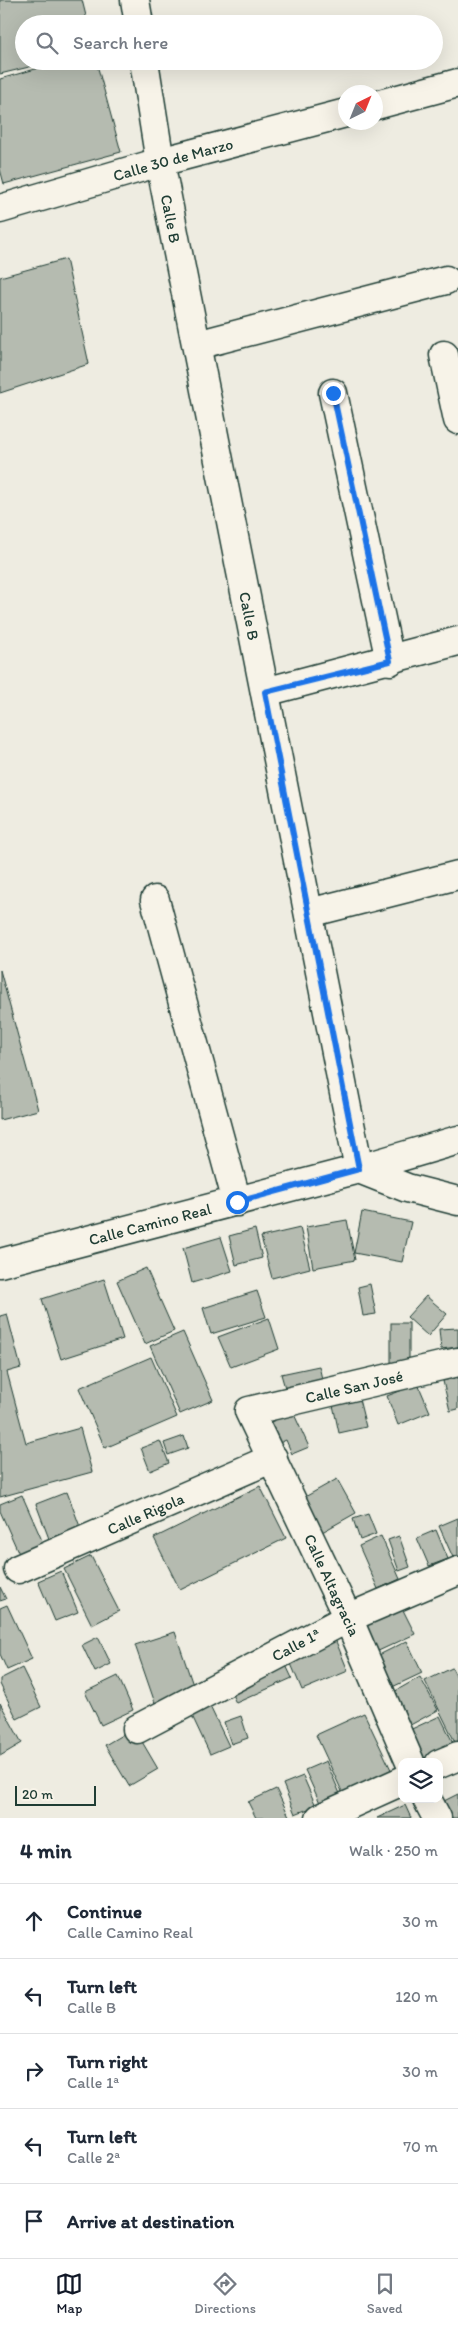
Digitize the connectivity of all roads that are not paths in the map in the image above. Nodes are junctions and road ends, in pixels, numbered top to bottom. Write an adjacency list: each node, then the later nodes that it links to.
1 (135, 0): 2 (street)
2 (138, 15)
3 (145, 70): 7 (street, Calle B)
4 (458, 83): 5 (street)
5 (383, 103)
6 (338, 114): 7 (street, Calle 30 de Marzo)
7 (160, 162): 8 (street, Calle 30 de Marzo); 10 (street, Calle B)
8 (0, 209)
9 (446, 280): 10 (street)
10 (197, 345): 16 (street, Calle B)
11 (444, 355): 13 (street)
12 (333, 393): 15 (street)
13 (458, 420)
14 (458, 641): 15 (street)
15 (390, 661): 16 (street)
16 (265, 692): 19 (street, Calle B)
17 (458, 875): 19 (street)
18 (155, 900): 23 (street)
19 (309, 913): 21 (street, Calle B)
20 (458, 1140): 21 (street, Calle Camino Real)
21 (359, 1169): 22 (street); 23 (street, Calle Camino Real)
22 (458, 1201)
23 (237, 1202): 24 (street, Calle Camino Real)
24 (0, 1263)
25 (458, 1362): 26 (street, Calle San José)
26 (249, 1411): 27 (street, Calle Altagracia)
27 (273, 1458): 28 (street, Calle Rigola); 30 (street, Calle Altagracia)
28 (18, 1569)
29 (458, 1571): 30 (street, Calle 1ª)
30 (348, 1618): 31 (street, Calle 1ª); 33 (street, Calle Altagracia)
31 (138, 1729)
32 (458, 1756): 34 (street)
33 (408, 1758)
34 (443, 1762)
35 (398, 1783): 37 (street)
36 (429, 1803): 38 (street)
37 (320, 1818)
38 (437, 1818)

